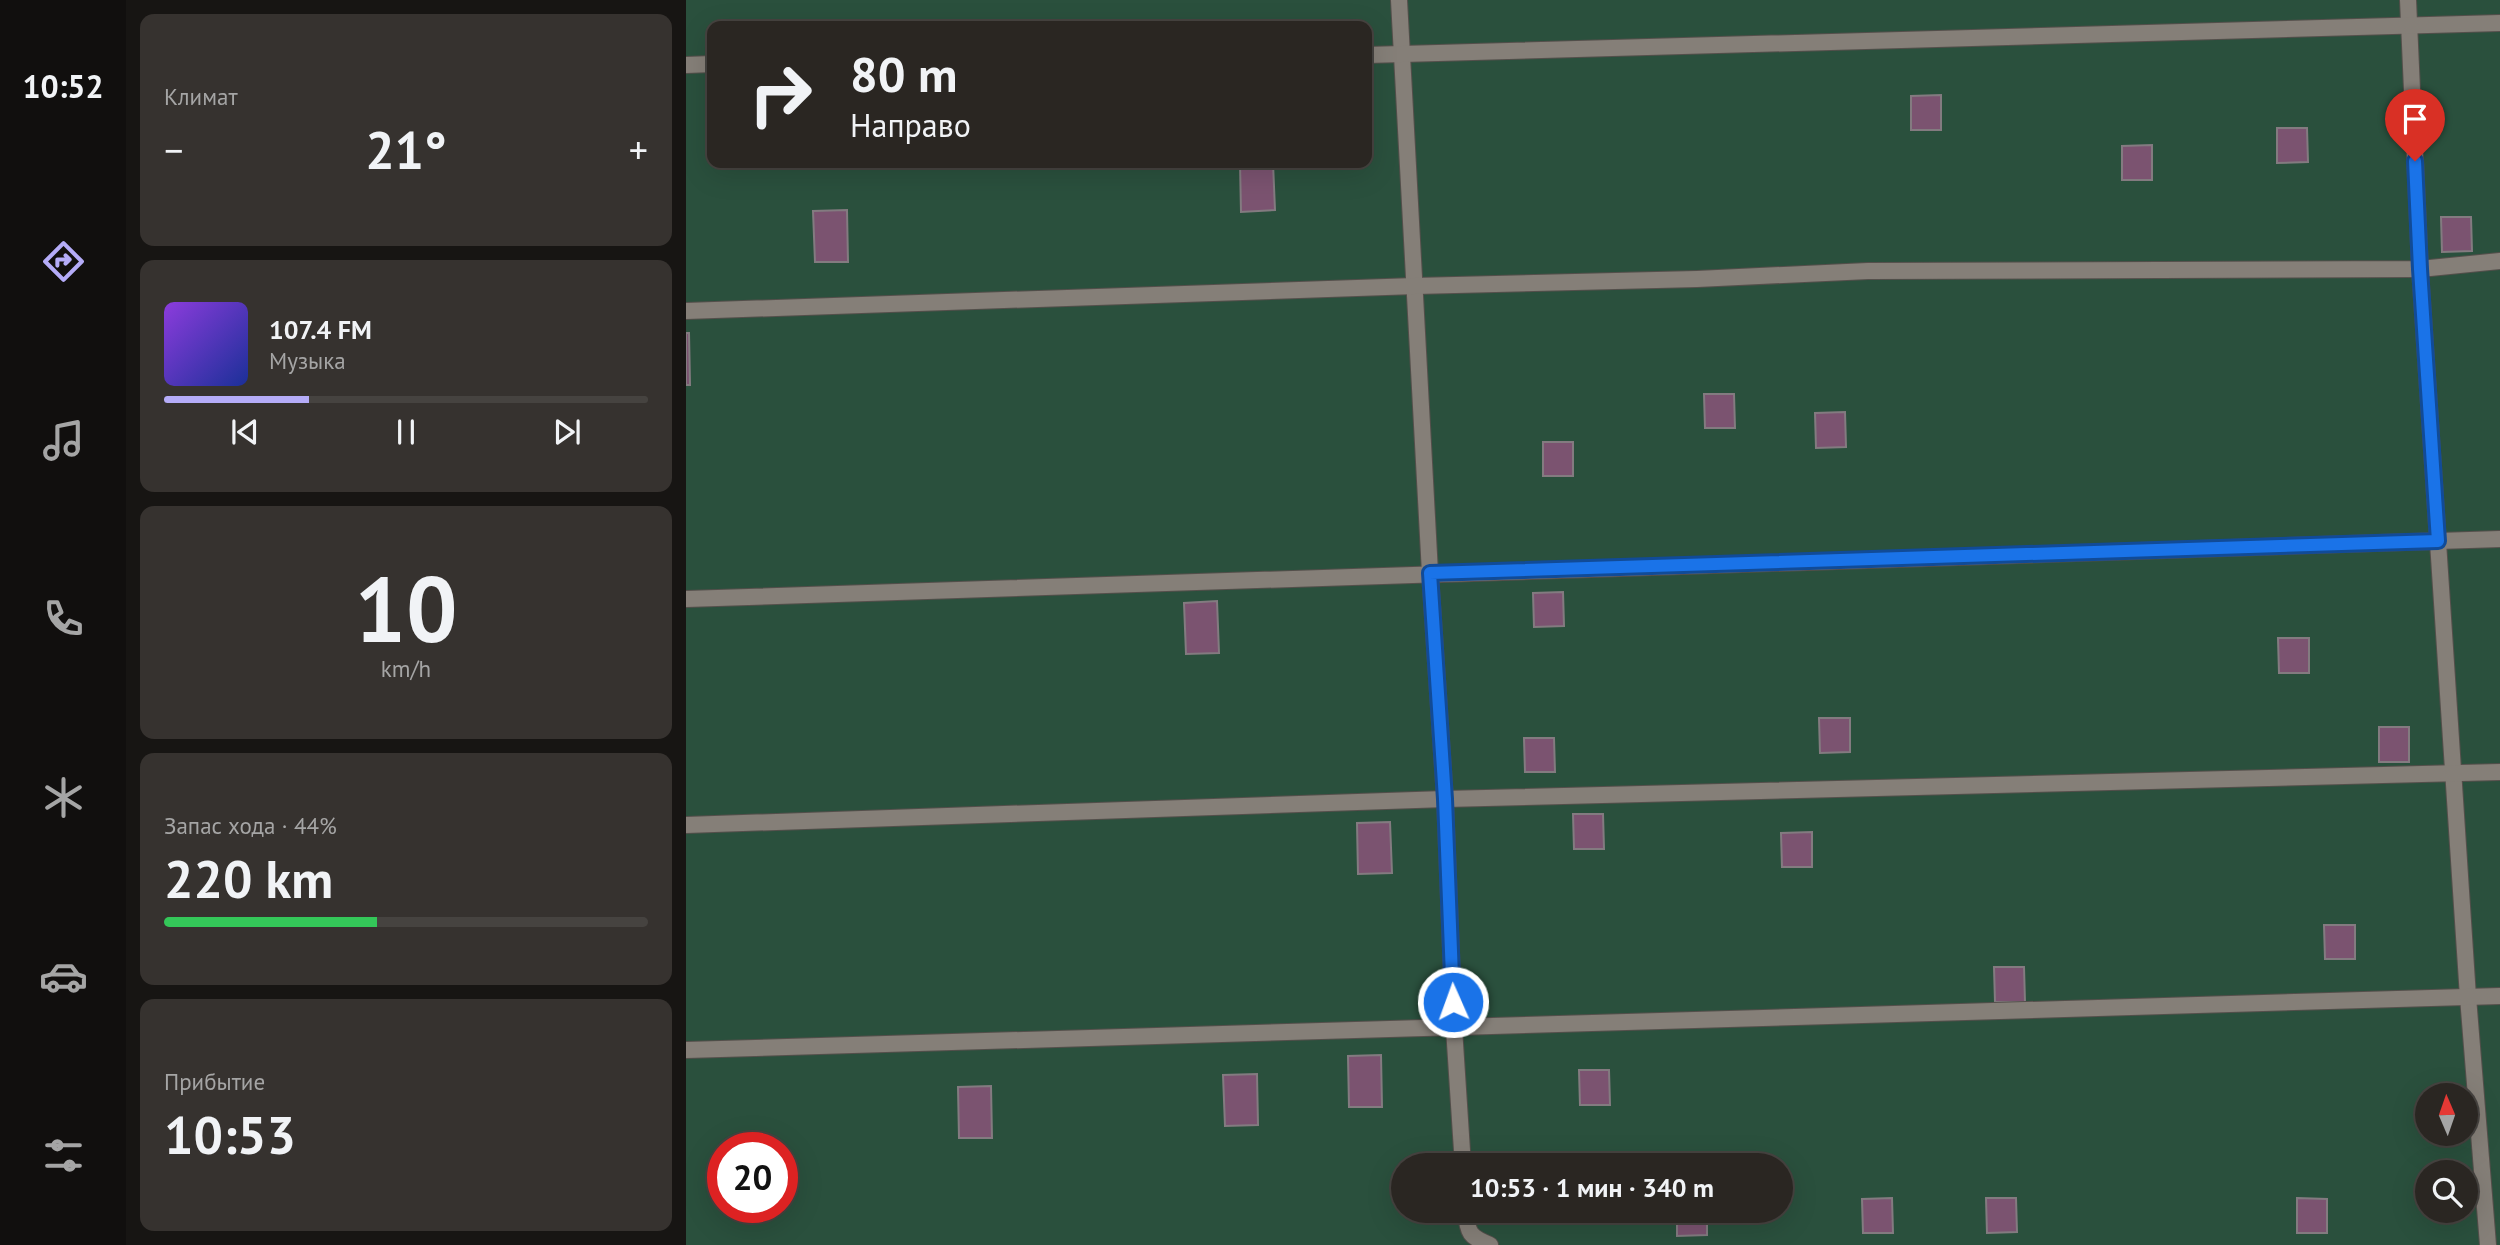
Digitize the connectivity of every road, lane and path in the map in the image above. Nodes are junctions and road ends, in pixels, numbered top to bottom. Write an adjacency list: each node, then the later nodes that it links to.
1 (1399, 0): 5 (lane)
2 (2408, 0): 4 (lane)
3 (2500, 23): 4 (lane)
4 (2410, 25): 5 (lane); 10 (lane)
5 (1402, 53): 6 (lane); 11 (lane)
6 (1372, 55)
7 (707, 64): 8 (lane)
8 (686, 65)
9 (2500, 261): 10 (lane)
10 (2420, 269): 11 (lane); 14 (lane)
11 (1415, 286): 12 (lane); 15 (lane)
12 (686, 311)
13 (2500, 539): 14 (lane)
14 (2438, 541): 15 (lane); 18 (lane)
15 (1430, 573): 16 (lane); 19 (lane)
16 (686, 599)
17 (2500, 772): 18 (lane)
18 (2453, 775): 19 (lane); 22 (lane)
19 (1445, 799): 20 (lane); 23 (lane)
20 (686, 825)
21 (2500, 996): 22 (lane)
22 (2468, 997): 23 (lane); 28 (lane)
23 (1454, 1028): 24 (lane); 25 (lane)
24 (686, 1050)
25 (1462, 1153)
26 (1467, 1223): 27 (lane)
27 (1490, 1245)
28 (2488, 1245)

